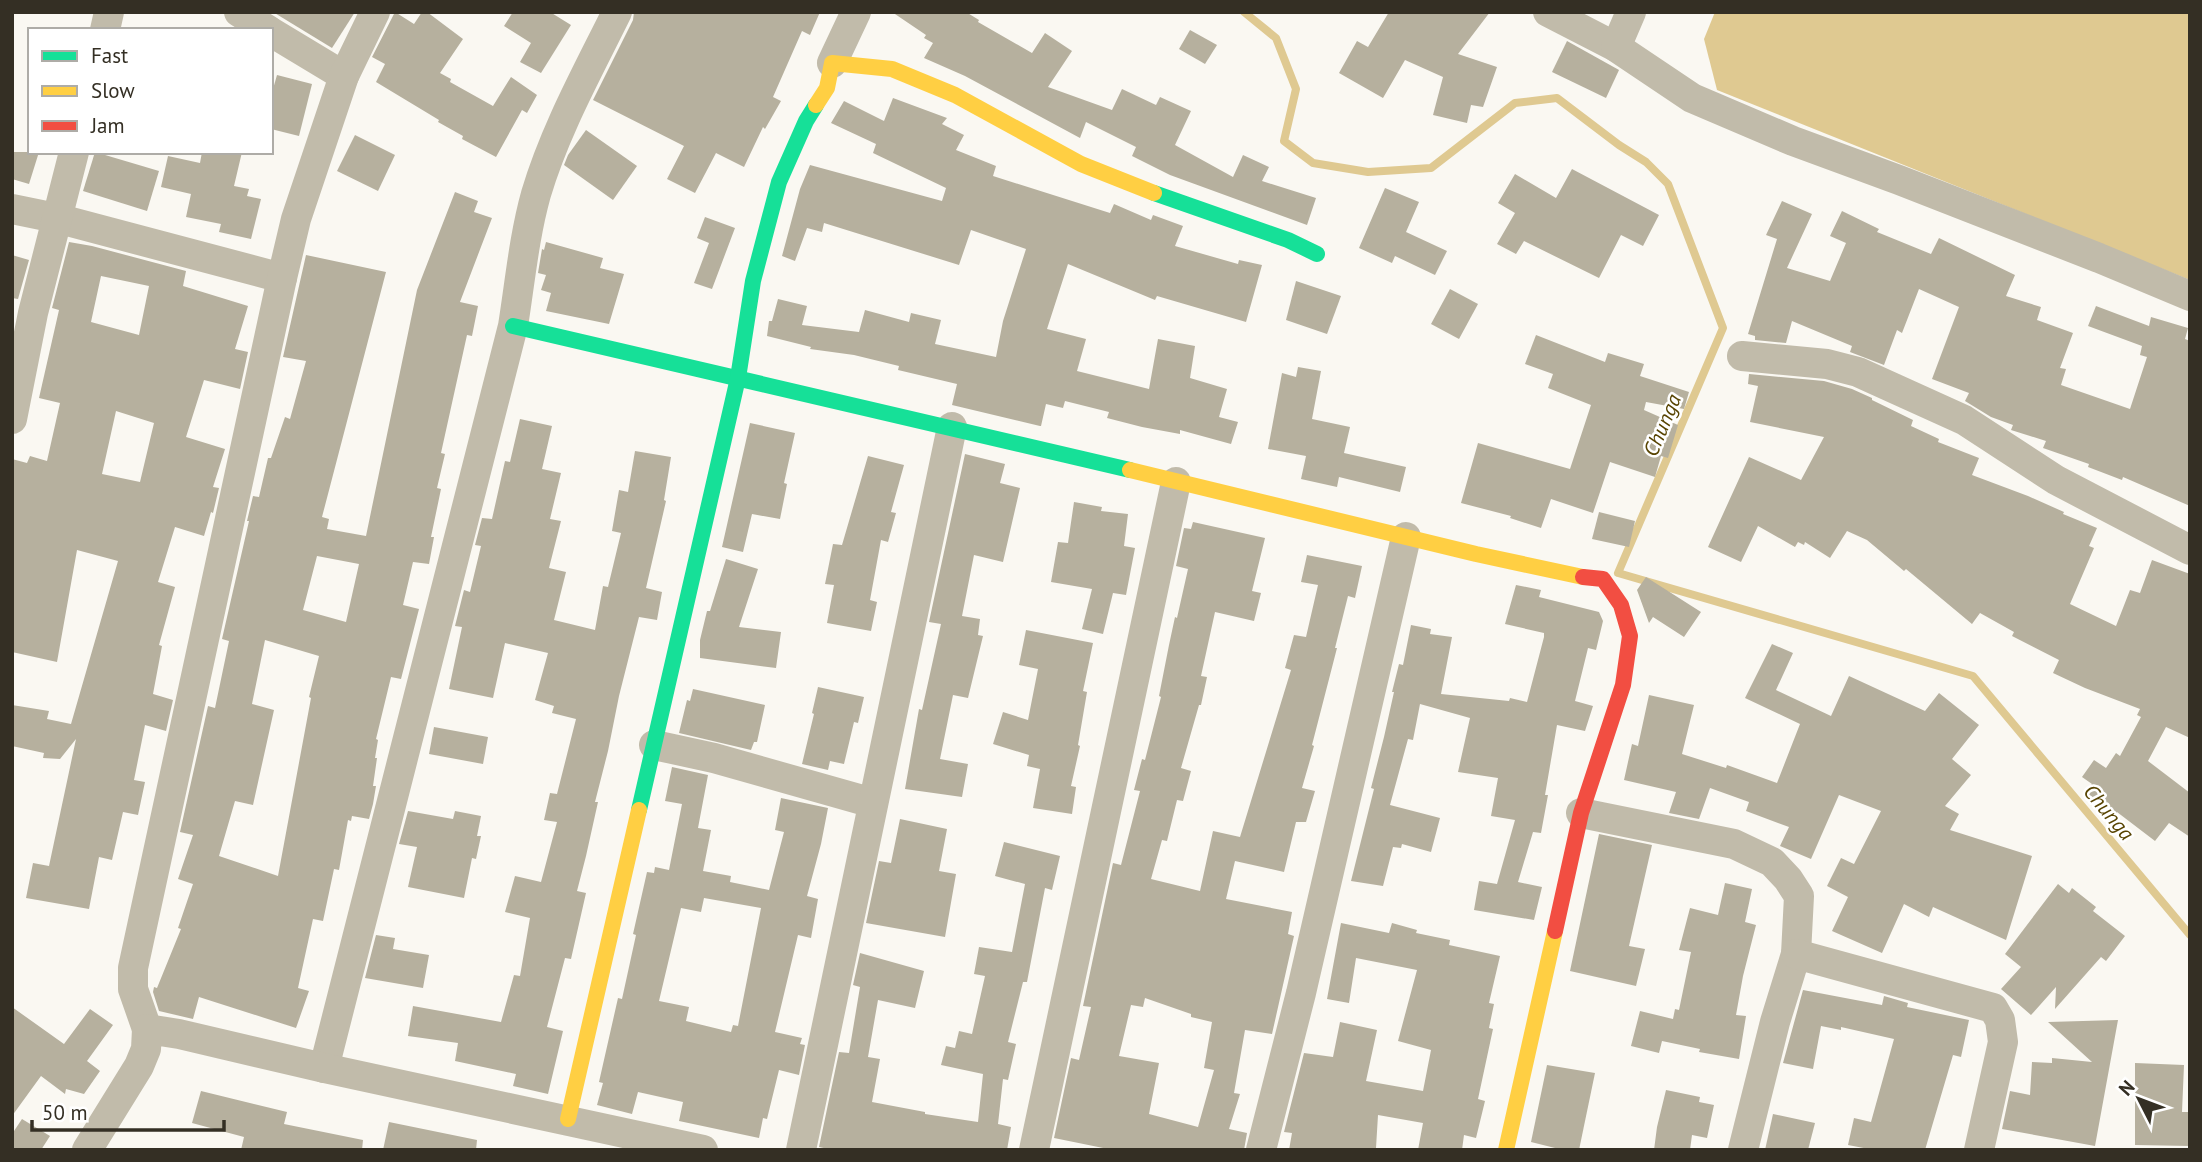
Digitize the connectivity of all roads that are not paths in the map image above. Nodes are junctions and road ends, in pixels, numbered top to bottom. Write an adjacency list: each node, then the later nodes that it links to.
1 (239, 12): 7 (street)
2 (374, 12): 11 (street)
3 (617, 12): 18 (street)
4 (856, 12): 10 (street)
5 (1548, 12): 9 (street)
6 (1631, 12): 9 (street)
7 (264, 28)
8 (273, 33): 11 (street)
9 (1616, 47): 17 (street)
10 (832, 63): 15 (street); 20 (street)
11 (344, 76): 16 (street)
12 (73, 154): 14 (street)
13 (12, 209): 14 (street)
14 (56, 218): 16 (street); 21 (street)
15 (1317, 254)
16 (282, 278): 30 (street)
17 (2190, 296)
18 (513, 326): 20 (street); 31 (street)
19 (1742, 356): 25 (street)
20 (738, 379): 22 (street); 26 (street)
21 (12, 419)
22 (952, 426): 23 (street); 27 (street)
23 (1176, 482): 24 (street); 36 (street)
24 (1406, 537): 28 (street); 37 (street)
25 (2190, 551)
26 (654, 745): 27 (street); 32 (street)
27 (873, 803): 35 (street)
28 (1581, 813): 29 (street); 38 (street)
29 (1796, 954): 39 (street); 40 (street)
30 (147, 1029): 31 (street); 33 (street)
31 (324, 1068): 32 (street)
32 (568, 1119): 34 (street)
33 (87, 1150)
34 (703, 1150)
35 (801, 1150)
36 (1034, 1150)
37 (1261, 1150)
38 (1506, 1150)
39 (1743, 1150)
40 (1979, 1150)

